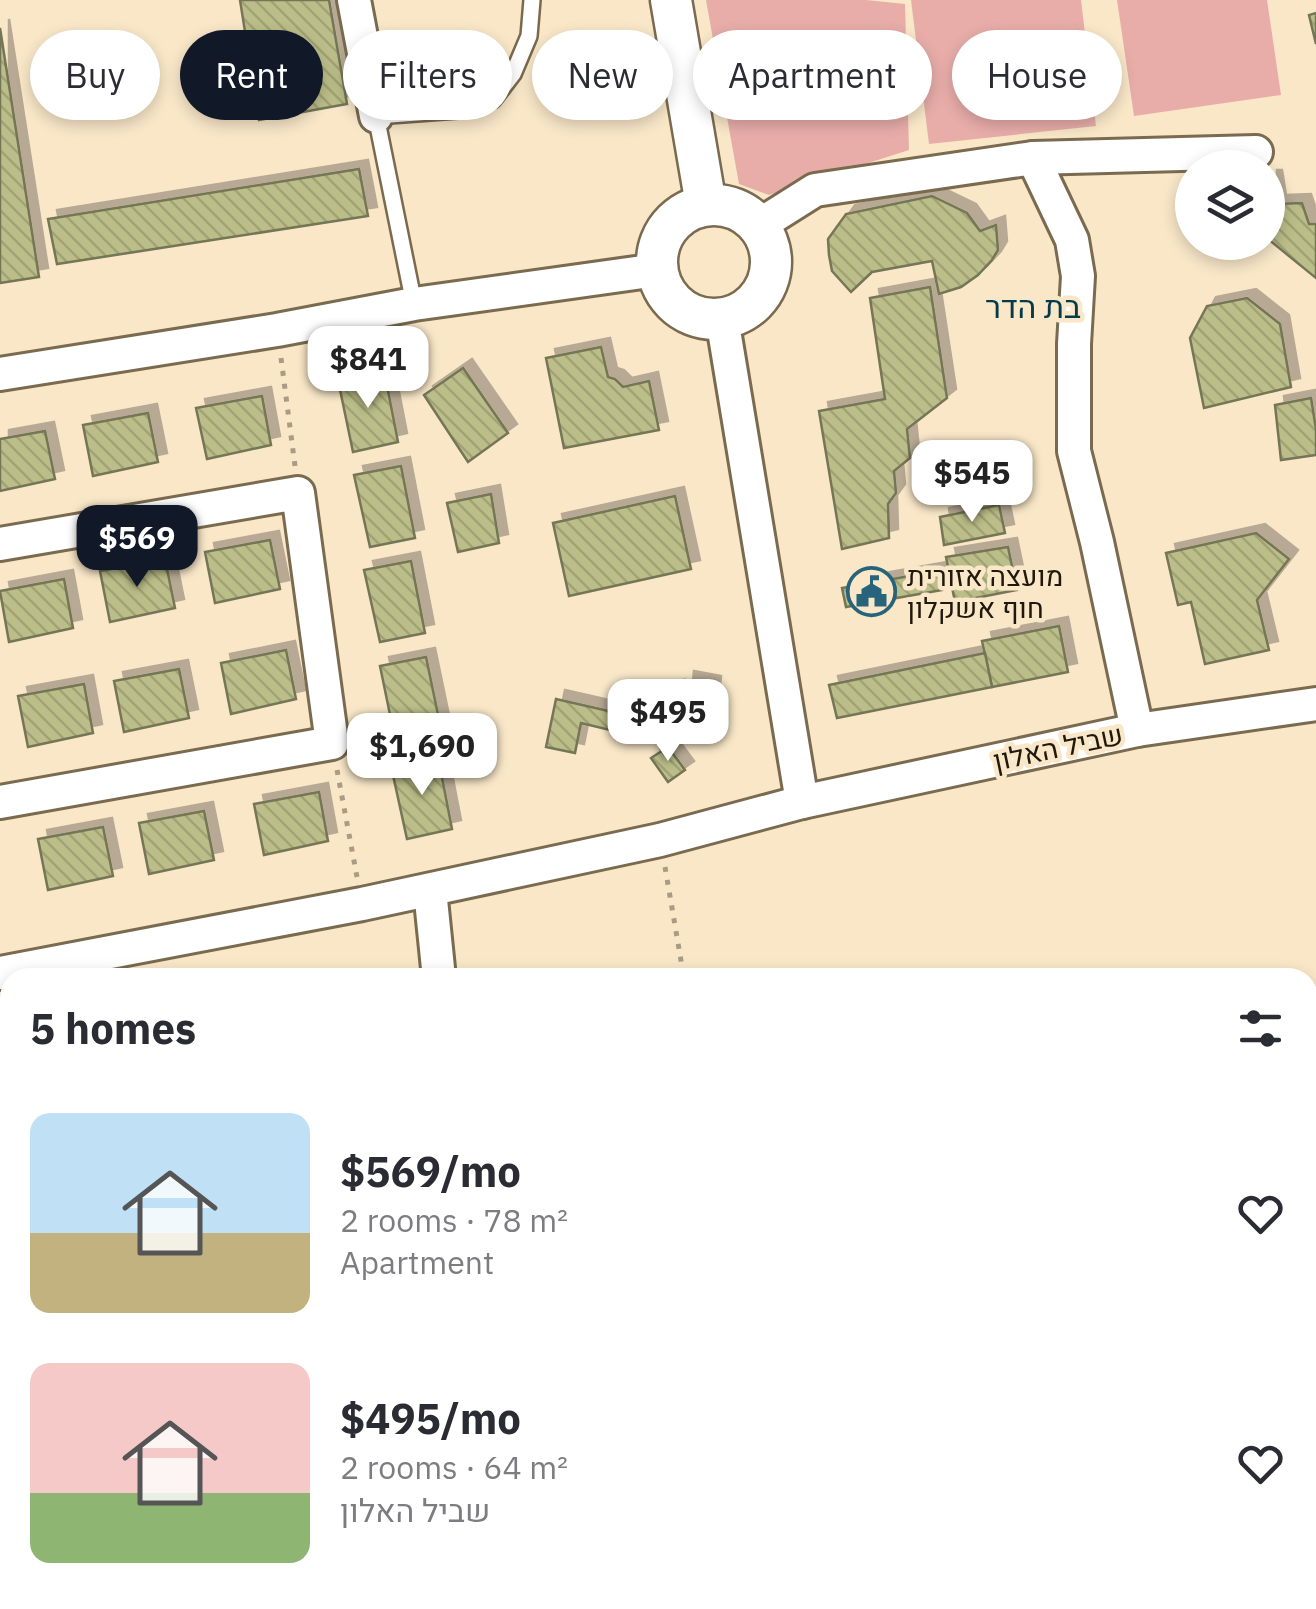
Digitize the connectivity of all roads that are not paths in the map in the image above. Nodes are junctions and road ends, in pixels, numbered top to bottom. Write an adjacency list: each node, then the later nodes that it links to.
1 (354, 0): 4 (street)
2 (532, 0): 5 (lane)
3 (671, 0): 9 (street)
4 (360, 30)
5 (512, 74)
6 (377, 120): 12 (lane)
7 (1175, 154): 8 (street)
8 (1033, 158): 10 (street); 17 (street)
9 (706, 205): 10 (street); 11 (street)
10 (758, 226): 13 (street)
11 (657, 270): 12 (street); 13 (street)
12 (414, 304): 14 (street)
13 (722, 318): 19 (street)
14 (0, 374)
15 (0, 544): 18 (street)
16 (1316, 704): 17 (street, שביל האלון)
17 (1137, 730): 19 (street, שביל האלון)
18 (0, 802)
19 (802, 802): 20 (street, שביל האלון)
20 (430, 890): 21 (street, שביל האלון); 22 (street)
21 (26, 968)
22 (438, 968)

